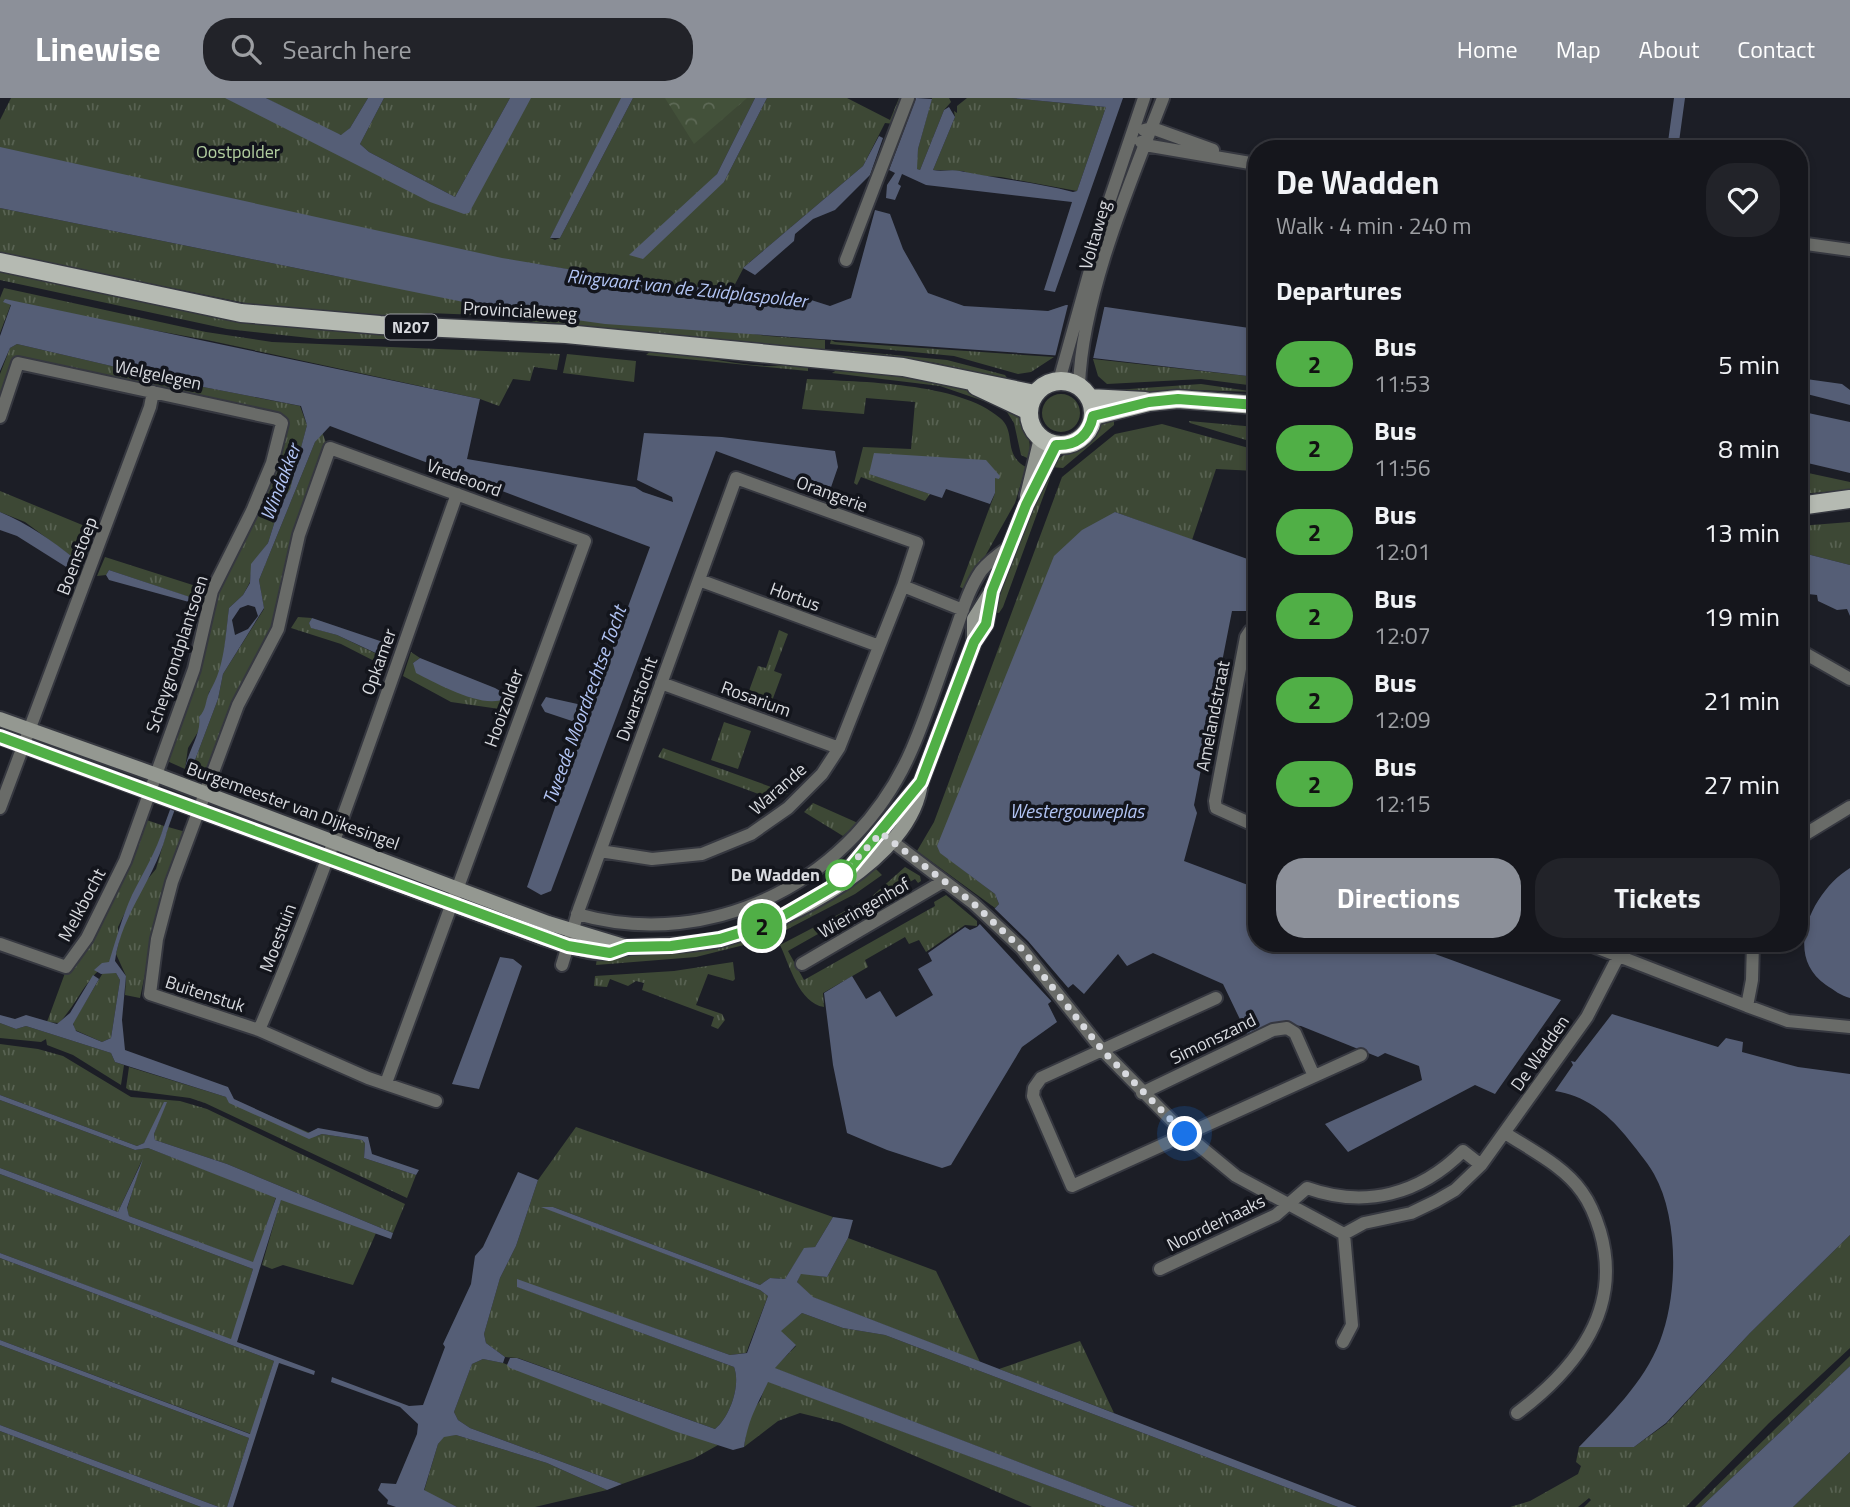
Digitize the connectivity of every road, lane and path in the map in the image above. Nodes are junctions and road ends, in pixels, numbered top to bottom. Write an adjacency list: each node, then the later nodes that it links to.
1 (908, 98): 11 (street)
2 (1144, 98): 5 (street, Voltaweg)
3 (1163, 98): 4 (street, Voltaweg)
4 (1152, 128): 5 (street); 6 (street, Voltaweg); 7 (street)
5 (1132, 134): 6 (street); 13 (street, Voltaweg)
6 (1144, 145): 7 (street); 13 (street, Voltaweg)
7 (1242, 161): 8 (street)
8 (1248, 162)
9 (1808, 244): 10 (street)
10 (1850, 250)
11 (845, 260)
12 (0, 262): 18 (main road, Provincialeweg / N207)
13 (1089, 297): 14 (street, Voltaweg)
14 (1074, 358): 15 (street, Voltaweg); 17 (street, Voltaweg)
15 (1059, 381): 17 (main road); 18 (main road)
16 (153, 392): 22 (street, Welgelegen); 23 (street, Welgelegen); 41 (street, Boenstoep)
17 (1084, 392): 19 (main road); 21 (main road)
18 (1032, 402): 24 (main road)
19 (1149, 402): 20 (main road); 21 (main road)
20 (1248, 404)
21 (1093, 416): 24 (main road)
22 (0, 417)
23 (282, 429): 45 (street, Scheygrondplantsoen)
24 (1049, 441): 31 (street, Burgemeester van Dijkesingel)
25 (736, 478): 30 (street, Orangerie); 32 (street, Dwarstocht)
26 (457, 494): 29 (street, Vredeoord); 47 (street, Vredeoord); 54 (street, Opkamer)
27 (1850, 499): 28 (main road)
28 (1808, 505)
29 (585, 541): 58 (street, Hooizolder)
30 (916, 542): 33 (street, Warande)
31 (1009, 547): 34 (street, Burgemeester van Dijkesingel); 53 (street, Burgemeester van Dijkesingel)
32 (699, 580): 35 (street, Hortus); 39 (street, Dwarstocht)
33 (903, 586): 34 (street); 35 (street, Warande)
34 (963, 610): 60 (street, Burgemeester van Dijkesingel)
35 (879, 646): 44 (street, Warande)
36 (1248, 649): 51 (street, Amelandstraat)
37 (1808, 655): 38 (street)
38 (1850, 679)
39 (661, 683): 44 (street, Rosarium); 55 (street, Dwarstocht)
40 (0, 719): 41 (street, Burgemeester van Dijkesingel)
41 (30, 730): 43 (street, Boenstoep); 45 (street, Burgemeester van Dijkesingel)
42 (0, 737): 43 (street, Burgemeester van Dijkesingel)
43 (24, 746): 46 (street, Burgemeester van Dijkesingel); 49 (street, Boenstoep)
44 (839, 748): 55 (street, Warande)
45 (154, 774): 46 (street, Scheygrondplantsoen); 47 (street, Burgemeester van Dijkesingel)
46 (149, 791): 50 (street, Burgemeester van Dijkesingel); 62 (street, Melkbocht)
47 (205, 795): 50 (street); 54 (street, Burgemeester van Dijkesingel)
48 (1850, 807): 52 (street)
49 (0, 808)
50 (200, 811): 56 (street, Burgemeester van Dijkesingel); 71 (street, Buitenstuk)
51 (1248, 822)
52 (1808, 829)
53 (887, 837): 57 (street); 61 (street, Burgemeester van Dijkesingel)
54 (333, 841): 56 (street, Opkamer); 58 (street, Burgemeester van Dijkesingel)
55 (600, 851): 60 (street, Dwarstocht)
56 (327, 857): 59 (street, Burgemeester van Dijkesingel); 71 (street, Moestuin)
57 (944, 881): 66 (street, Wieringenhof); 72 (street)
58 (456, 887): 59 (street, Hooizolder); 61 (street, Burgemeester van Dijkesingel)
59 (451, 902): 61 (street, Burgemeester van Dijkesingel); 75 (street)
60 (577, 914): 61 (street, Dwarstocht)
61 (570, 939): 67 (street)
62 (0, 944)
63 (1610, 952): 65 (street)
64 (1753, 952): 69 (street)
65 (1619, 955): 69 (street); 78 (street, De Wadden)
66 (802, 964)
67 (562, 965)
68 (1216, 999): 72 (street)
69 (1747, 1006): 70 (street)
70 (1850, 1027)
71 (258, 1030): 75 (street, Buitenstuk)
72 (1103, 1051): 76 (street); 79 (street)
73 (1362, 1055): 74 (street)
74 (1314, 1076): 76 (street, Simonszand); 79 (street)
75 (386, 1083): 77 (street, Buitenstuk)
76 (1142, 1093): 79 (street)
77 (436, 1101)
78 (1506, 1133): 80 (street, De Wadden); 85 (street)
79 (1185, 1134): 81 (street)
80 (1481, 1166): 81 (street); 82 (street, De Wadden)
81 (1286, 1205): 82 (street); 83 (street, Noorderhaaks)
82 (1344, 1234): 84 (street)
83 (1160, 1269)
84 (1343, 1342)
85 (1517, 1412)

